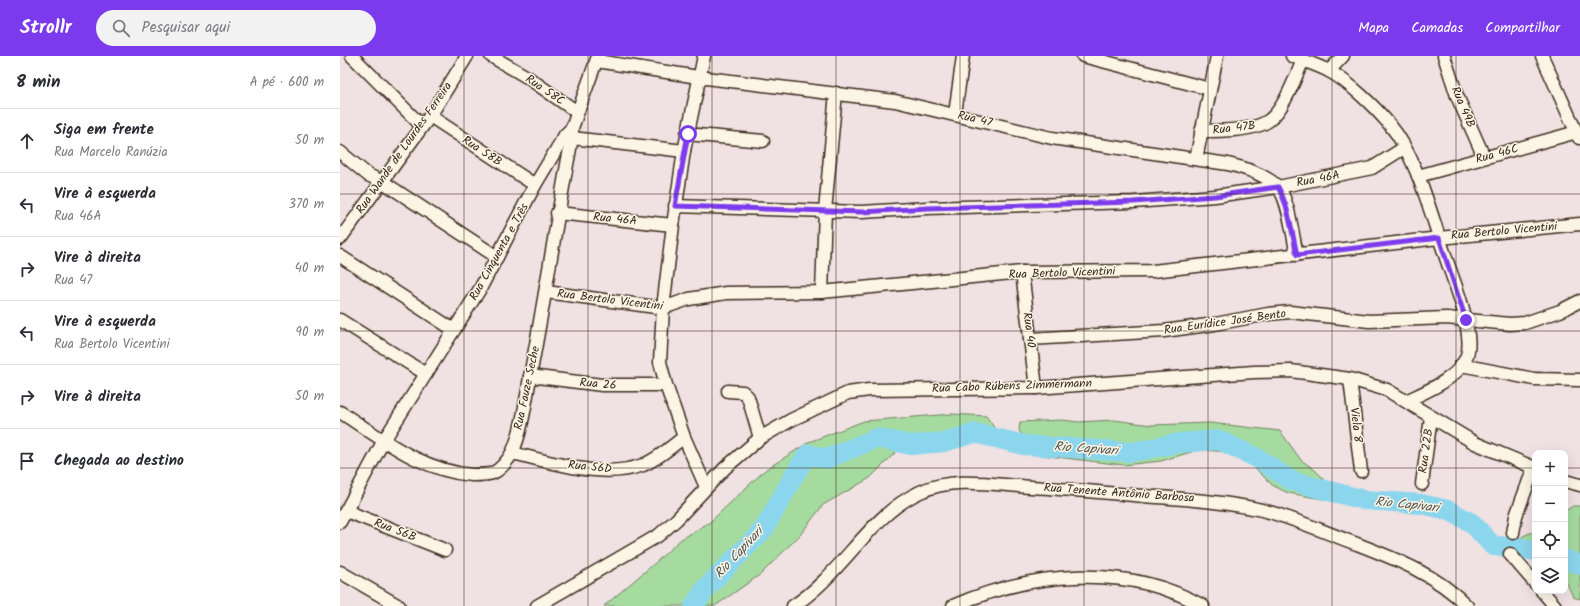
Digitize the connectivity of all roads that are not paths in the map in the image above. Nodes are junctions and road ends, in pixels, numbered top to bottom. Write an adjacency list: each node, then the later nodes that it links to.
1 (352, 56): 20 (street)
2 (492, 56): 17 (street, Rua 58C)
3 (704, 56): 14 (street)
4 (963, 56): 18 (street)
5 (1083, 56): 15 (street)
6 (1217, 56): 15 (street)
7 (1343, 56): 13 (street)
8 (1444, 56): 29 (street, Rua 49B)
9 (1542, 56): 24 (street)
10 (465, 57): 19 (street, Rua Wande de Lourdes Ferreira)
11 (597, 58): 14 (street, Rua 47); 17 (street, Rua Cinquenta e Três)
12 (1298, 58): 13 (street); 21 (street, Rua 47B)
13 (1329, 71): 26 (street)
14 (698, 77): 16 (street, Rua 47); 23 (street)
15 (1210, 89): 21 (street)
16 (836, 93): 18 (street, Rua 47); 38 (street)
17 (577, 112): 22 (street, Rua Cinquenta e Três)
18 (955, 114): 30 (street, Rua 47)
19 (430, 116): 20 (street, Rua Wande de Lourdes Ferreira); 35 (street, Rua 58B)
20 (422, 126): 34 (street, Rua Wande de Lourdes Ferreira)
21 (1201, 131): 30 (street)
22 (569, 134): 27 (street); 31 (street, Rua Cinquenta e Três); 32 (street, Rua Fauze Seche)
23 (688, 134): 25 (street); 27 (street)
24 (1578, 136): 29 (street, Rua 46C)
25 (763, 141)
26 (1404, 148): 33 (street); 36 (street, Rua 46A)
27 (684, 151): 37 (street)
28 (340, 152): 34 (street)
29 (1484, 157): 33 (street, Rua 46C)
30 (1196, 159): 36 (street, Rua 47)
31 (544, 170): 32 (street); 35 (street, Rua Cinquenta e Três)
32 (564, 176): 39 (street, Rua Fauze Seche)
33 (1418, 176): 42 (street)
34 (383, 182): 43 (street, Rua Wande de Lourdes Ferreira); 46 (street)
35 (535, 185): 46 (street, Rua Cinquenta e Três)
36 (1278, 187): 38 (street, Rua 46A); 44 (street)
37 (675, 206): 38 (street, Rua 46A); 41 (street)
38 (825, 212): 49 (street)
39 (557, 213): 41 (street, Rua 46A); 48 (street, Rua Fauze Seche)
40 (1580, 224): 42 (street, Rua Bertolo Vicentini)
41 (673, 225): 51 (street)
42 (1439, 238): 44 (street, Rua Bertolo Vicentini); 53 (street)
43 (340, 239)
44 (1297, 255): 47 (street, Rua Bertolo Vicentini)
45 (340, 256): 54 (street)
46 (497, 257): 54 (street, Rua Cinquenta e Três)
47 (1022, 272): 49 (street, Rua Bertolo Vicentini); 55 (street, Rua 40)
48 (546, 292): 51 (street, Rua Bertolo Vicentini); 58 (street, Rua Fauze Seche)
49 (822, 292): 51 (street, Rua Bertolo Vicentini)
50 (1580, 301): 53 (street, Rua Eurídice José Bento)
51 (663, 308): 61 (street)
52 (340, 320): 57 (street)
53 (1466, 320): 55 (street, Rua Eurídice José Bento); 56 (street)
54 (454, 330): 57 (street, Rua Cinquenta e Três)
55 (1030, 339): 62 (street, Rua 40)
56 (1461, 365): 60 (street); 64 (street)
57 (426, 374): 69 (street, Rua Cinquenta e Três)
58 (530, 376): 61 (street, Rua 26); 70 (street, Rua Fauze Seche)
59 (1350, 380): 62 (street, Rua Cabo Rúbens Zimmermann); 64 (street, Rua Cabo Rúbens Zimmermann); 72 (street, Viela 8)
60 (1580, 380)
61 (666, 385): 67 (street)
62 (1036, 388): 68 (street, Rua Cabo Rúbens Zimmermann)
63 (728, 391): 68 (street)
64 (1406, 401): 66 (street, Rua Cabo Rúbens Zimmermann)
65 (340, 412): 69 (street, Rua Fauze Seche)
66 (1431, 417): 71 (street, Rua Cabo Rúbens Zimmermann); 75 (street, Rua 22B)
67 (684, 437): 70 (street, Rua 56D); 77 (street)
68 (760, 438): 77 (street, Rua Cabo Rúbens Zimmermann)
69 (384, 440): 70 (street, Rua Fauze Seche); 78 (street, Rua Cinquenta e Três)
70 (512, 453)
71 (1532, 466)
72 (1361, 471)
73 (1532, 472): 80 (street)
74 (1568, 482): 76 (street)
75 (1422, 484)
76 (1580, 486)
77 (706, 488): 87 (street, Rua Cabo Rúbens Zimmermann)
78 (346, 511): 79 (street, Rua Cinquenta e Três); 81 (street, Rua 56B)
79 (340, 522)
80 (1513, 533)
81 (445, 550)
82 (1510, 554): 84 (street)
83 (340, 572): 86 (street)
84 (1532, 580)
85 (1544, 594): 92 (street)
86 (399, 606)
87 (537, 606)
88 (793, 606): 91 (street, Rua Tenente Antônio Barbosa)
89 (954, 606): 90 (street)
90 (1203, 606)
91 (1467, 606)
92 (1554, 606)

